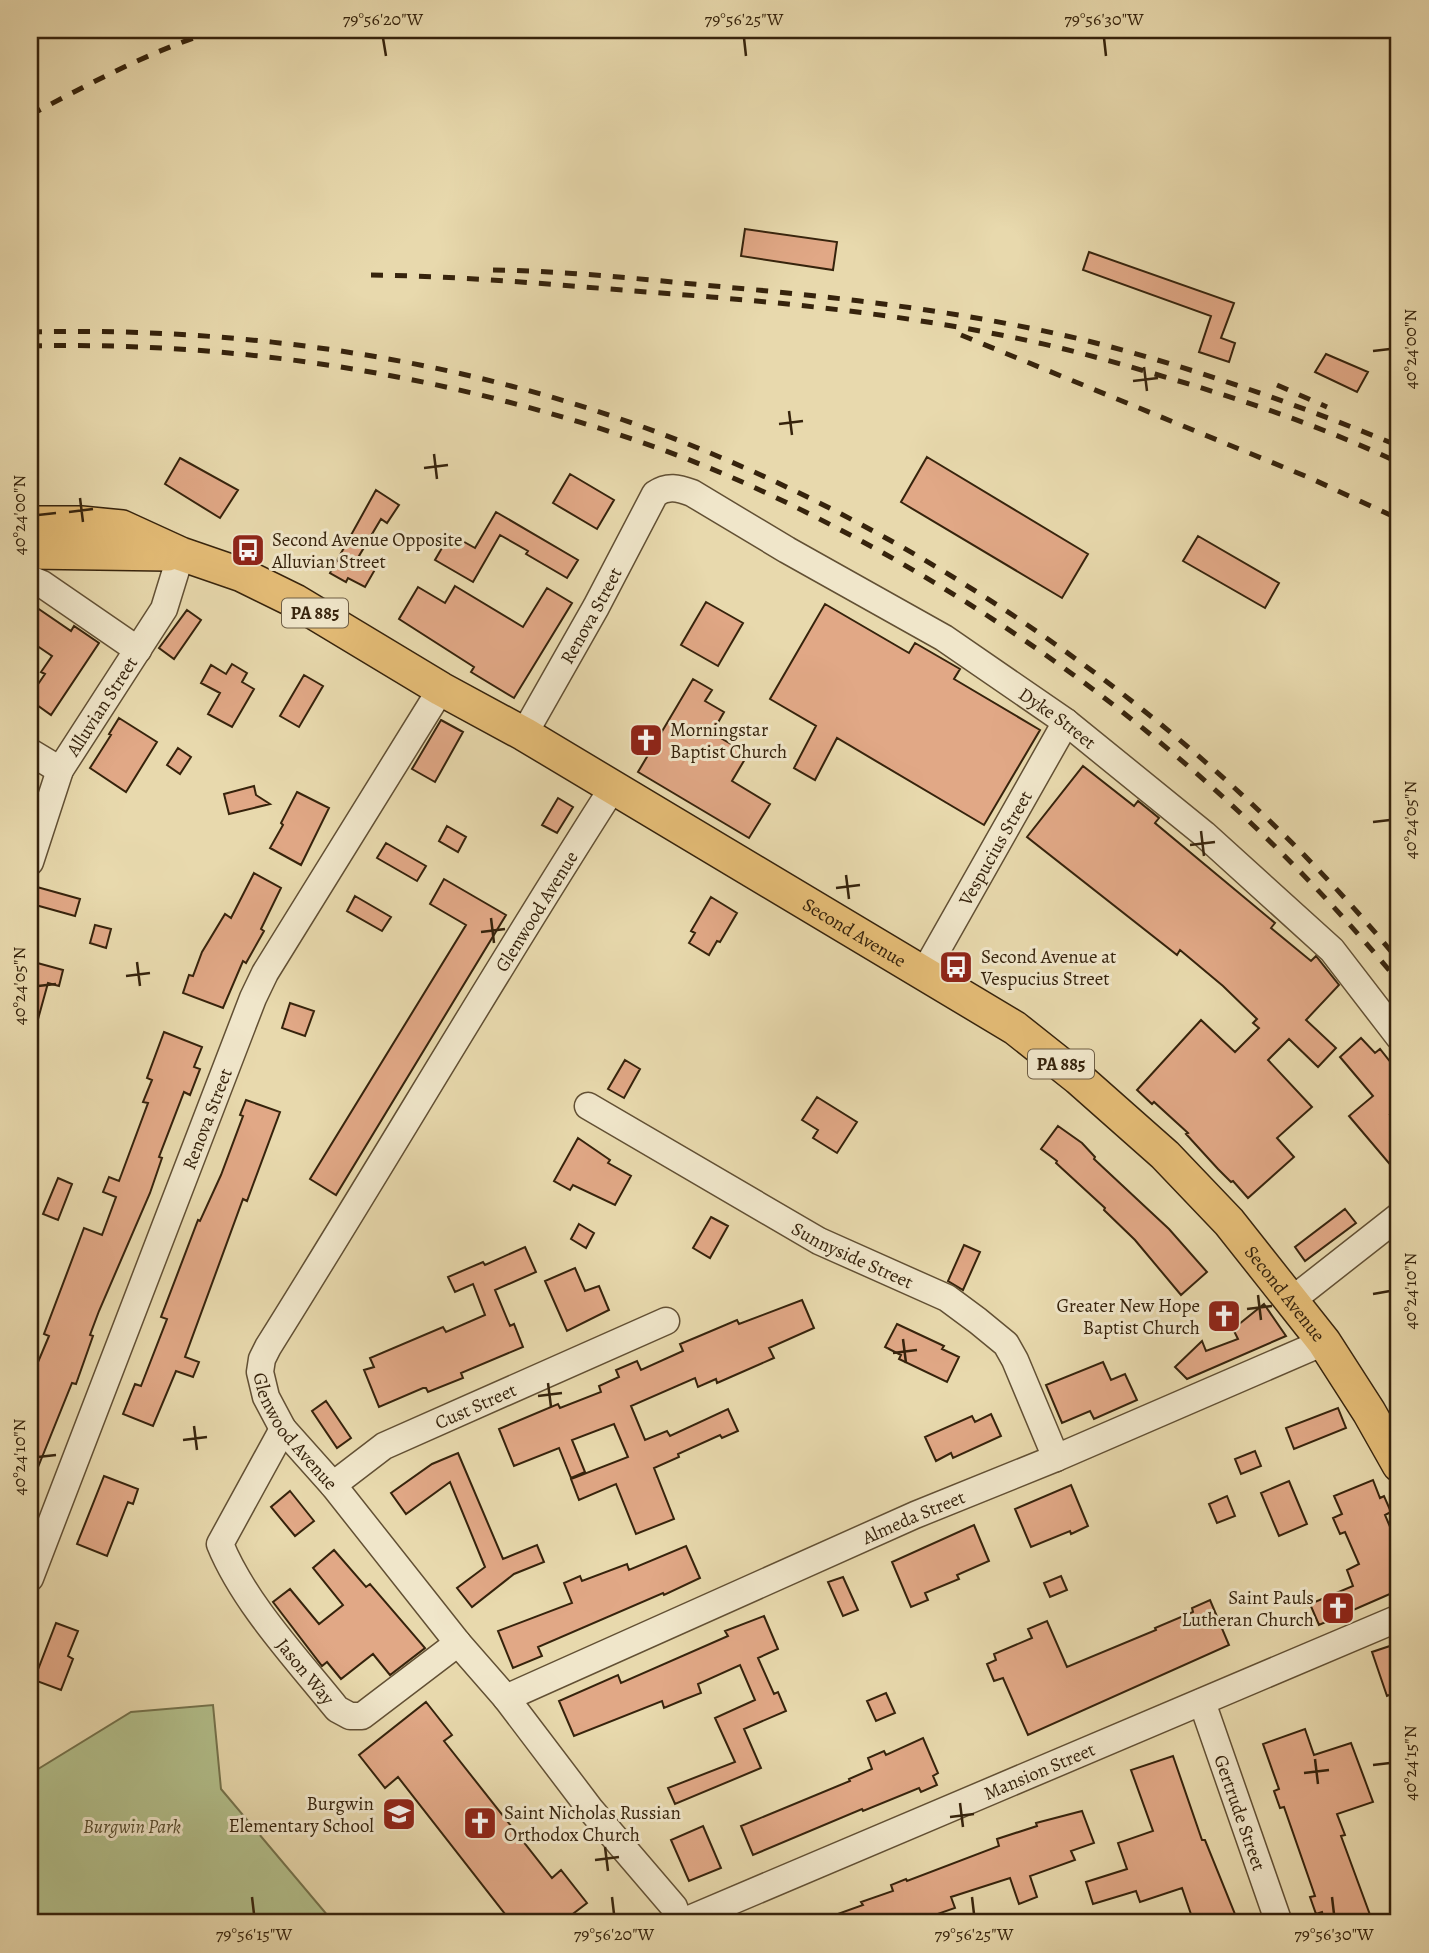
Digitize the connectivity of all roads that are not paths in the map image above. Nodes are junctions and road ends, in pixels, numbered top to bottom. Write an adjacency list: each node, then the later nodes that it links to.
1 (655, 494): 8 (street, Dyke Street); 9 (street, Renova Street)
2 (30, 523): 4 (main road, Second Avenue / PA 885)
3 (30, 552): 4 (main road, Second Avenue / PA 885)
4 (181, 554): 6 (street, Alluvian Street); 7 (main road, Second Avenue / PA 885)
5 (30, 579): 6 (street)
6 (138, 650): 11 (street, Alluvian Street)
7 (441, 689): 9 (main road, Second Avenue / PA 885); 25 (street, Renova Street)
8 (1066, 723): 14 (street, Vespucius Street); 15 (street, Dyke Street)
9 (524, 734): 12 (main road, Second Avenue / PA 885)
10 (30, 752): 11 (street)
11 (60, 770): 13 (street, Alluvian Street)
12 (612, 789): 14 (main road, Second Avenue / PA 885); 21 (street, Glenwood Avenue)
13 (30, 862)
14 (924, 973): 18 (main road, Second Avenue / PA 885)
15 (1399, 1037)
16 (588, 1106): 22 (street, Sunnyside Street)
17 (1399, 1216): 18 (street)
18 (1292, 1300): 20 (main road, Second Avenue / PA 885)
19 (666, 1321): 24 (street, Cust Street)
20 (1324, 1342): 22 (street, Almeda Street); 23 (main road, Second Avenue / PA 885)
21 (283, 1429): 24 (street, Glenwood Avenue); 27 (street, Jason Way)
22 (1056, 1458): 28 (street, Almeda Street)
23 (1399, 1465)
24 (333, 1485): 27 (street, Glenwood Avenue)
25 (30, 1578)
26 (1399, 1618): 29 (street, Mansion Street)
27 (458, 1643): 28 (street, Glenwood Avenue)
28 (506, 1698): 30 (street, Glenwood Avenue)
29 (1202, 1702): 30 (street, Mansion Street); 31 (street, Gertrude Street)
30 (680, 1923)
31 (1279, 1923)

